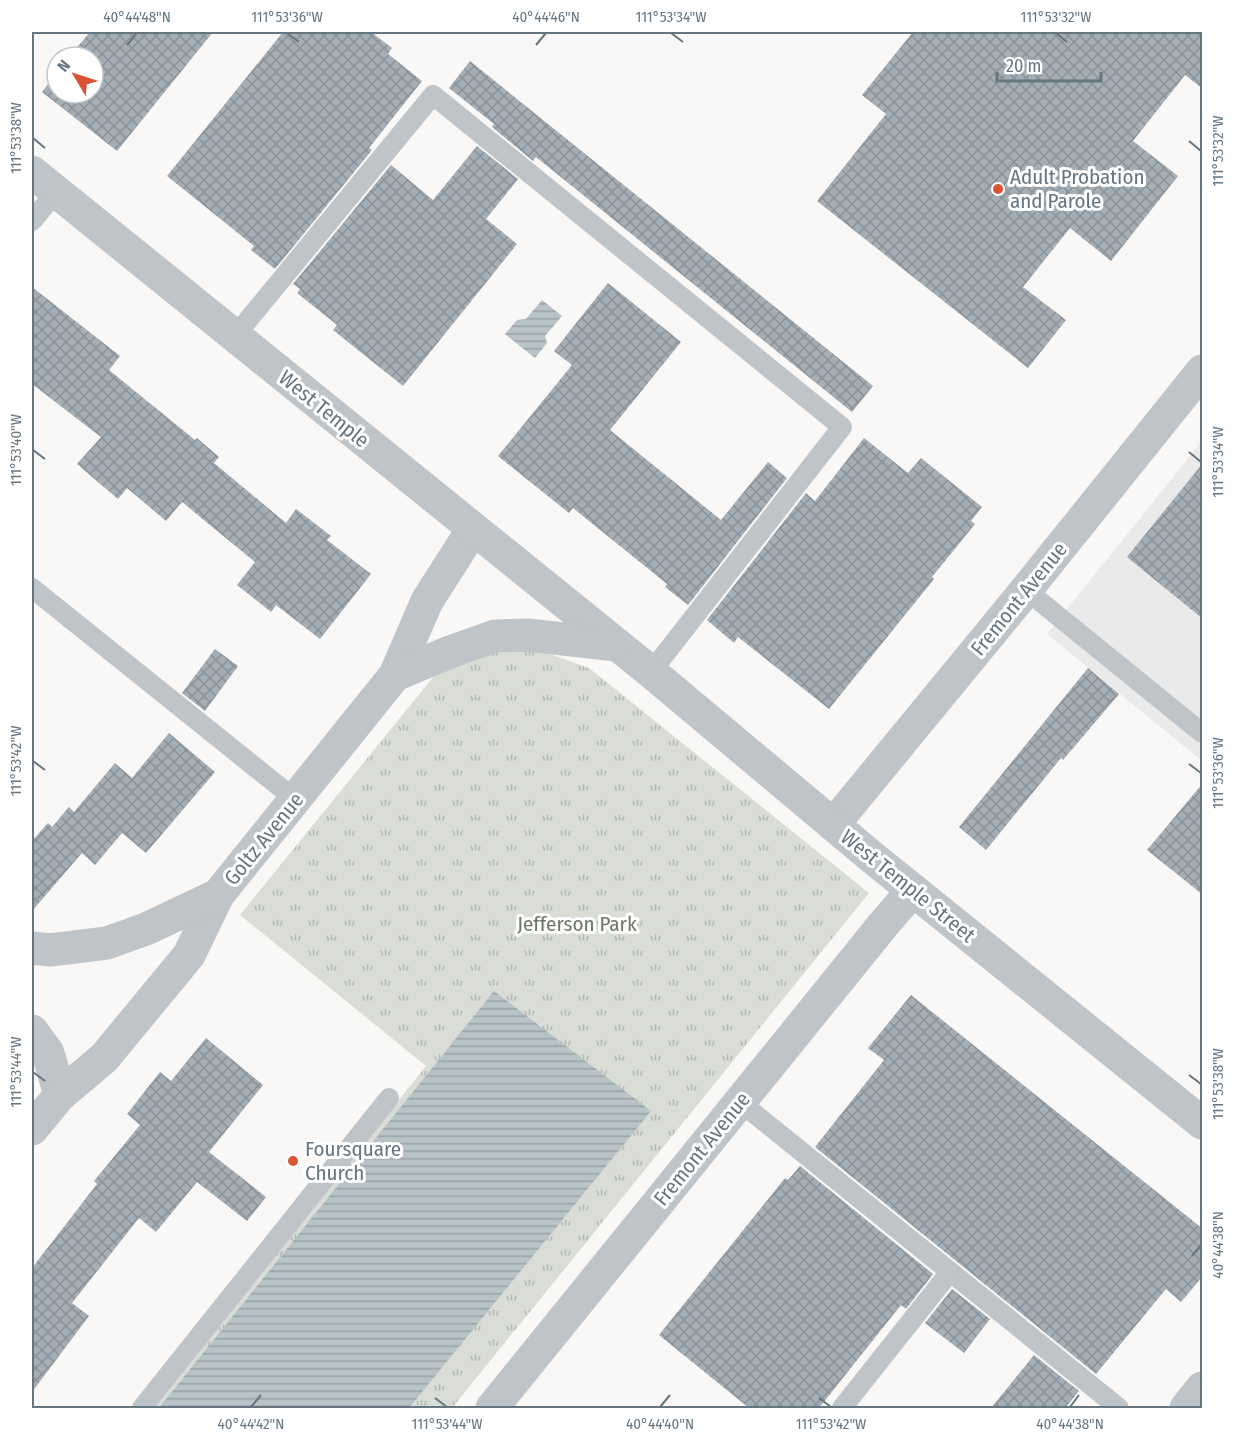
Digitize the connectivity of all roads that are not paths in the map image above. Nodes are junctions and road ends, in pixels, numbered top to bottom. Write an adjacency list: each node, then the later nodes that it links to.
1 (44, 182): 2 (lane); 3 (street, West Temple)
2 (32, 221)
3 (234, 337): 5 (street, West Temple); 9 (lane)
4 (1203, 371): 7 (street, Fremont Avenue)
5 (473, 530): 8 (street, West Temple); 10 (street, Goltz Avenue)
6 (32, 588): 12 (lane)
7 (1026, 590): 11 (lane); 13 (street, Fremont Avenue)
8 (616, 645): 9 (street, West Temple Street); 10 (street)
9 (651, 672): 13 (street, West Temple Street)
10 (395, 675): 12 (street, Goltz Avenue)
11 (1203, 733)
12 (296, 800): 15 (street, Goltz Avenue)
13 (833, 825): 14 (street, West Temple Street)
14 (913, 891): 20 (street, Fremont Avenue); 21 (street, West Temple Street)
15 (218, 895): 16 (street); 18 (street, Goltz Avenue)
16 (32, 948)
17 (32, 1031): 18 (street)
18 (60, 1095): 22 (street, Goltz Avenue)
19 (389, 1098): 25 (lane)
20 (740, 1102): 23 (lane); 26 (street, Fremont Avenue)
21 (1203, 1123)
22 (32, 1130)
23 (950, 1272): 27 (lane); 28 (lane)
24 (1203, 1388): 29 (street)
25 (142, 1408)
26 (492, 1408)
27 (842, 1408)
28 (1119, 1408)
29 (1185, 1408)

